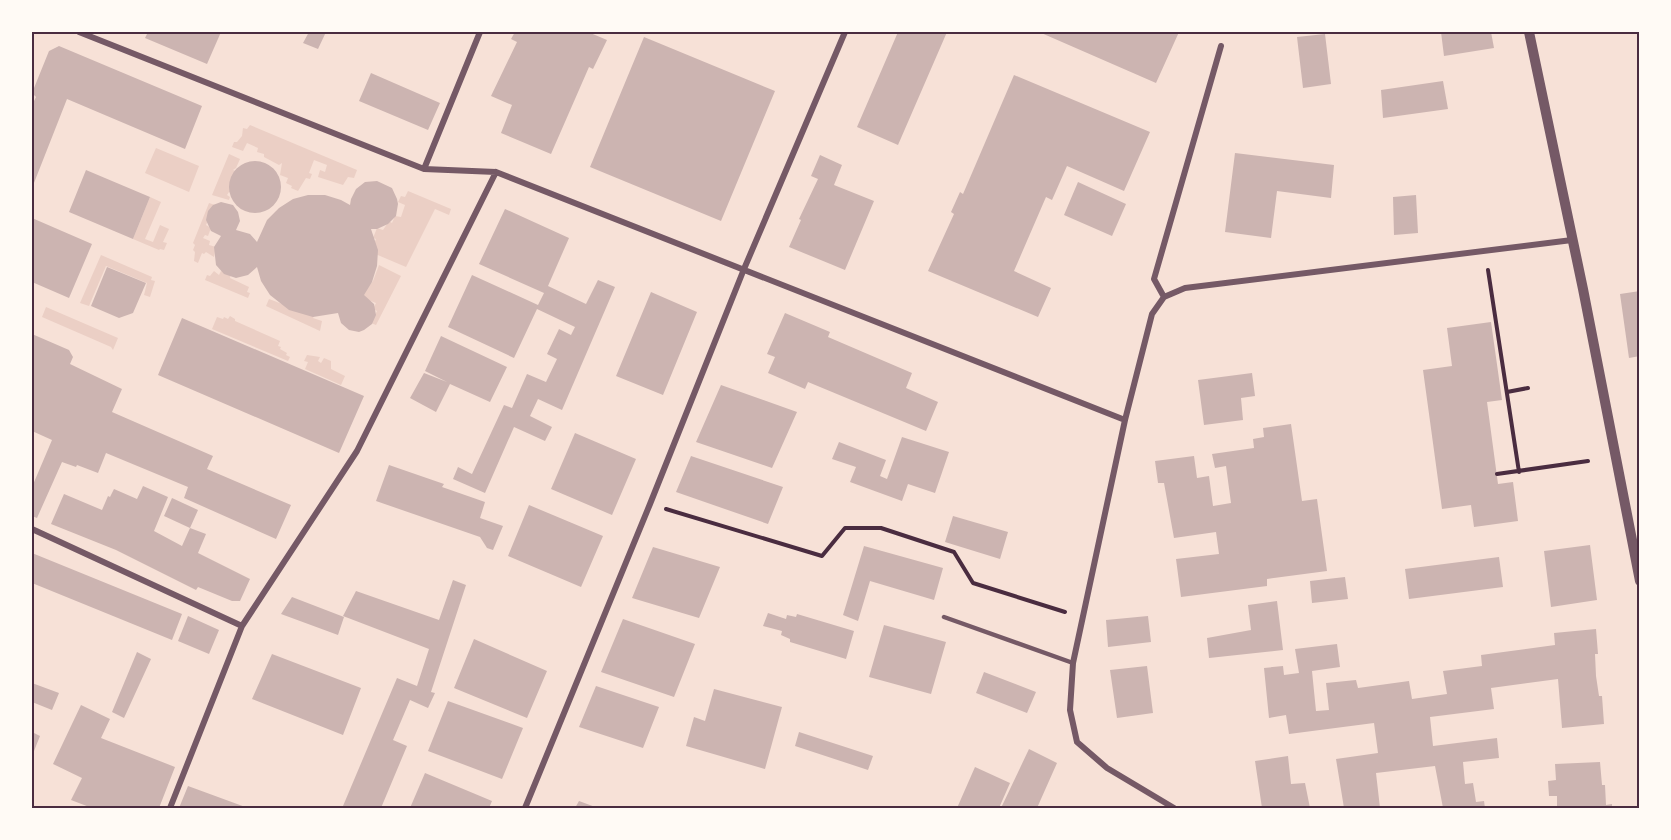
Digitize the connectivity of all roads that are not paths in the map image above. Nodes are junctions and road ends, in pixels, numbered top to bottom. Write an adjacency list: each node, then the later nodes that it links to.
1 (79, 32): 6 (street)
2 (480, 32): 6 (street)
3 (845, 32): 9 (street)
4 (1529, 32): 8 (street)
5 (1221, 46): 10 (street)
6 (424, 169): 7 (street)
7 (496, 172): 9 (street); 15 (street)
8 (1572, 240): 10 (street); 13 (street)
9 (744, 269): 11 (street); 18 (street)
10 (1164, 297): 11 (street)
11 (1125, 420): 16 (street)
12 (32, 529): 15 (street)
13 (1640, 581)
14 (944, 617): 16 (lane)
15 (242, 626): 17 (street)
16 (1073, 663): 19 (street)
17 (170, 808)
18 (525, 808)
19 (1174, 808)

